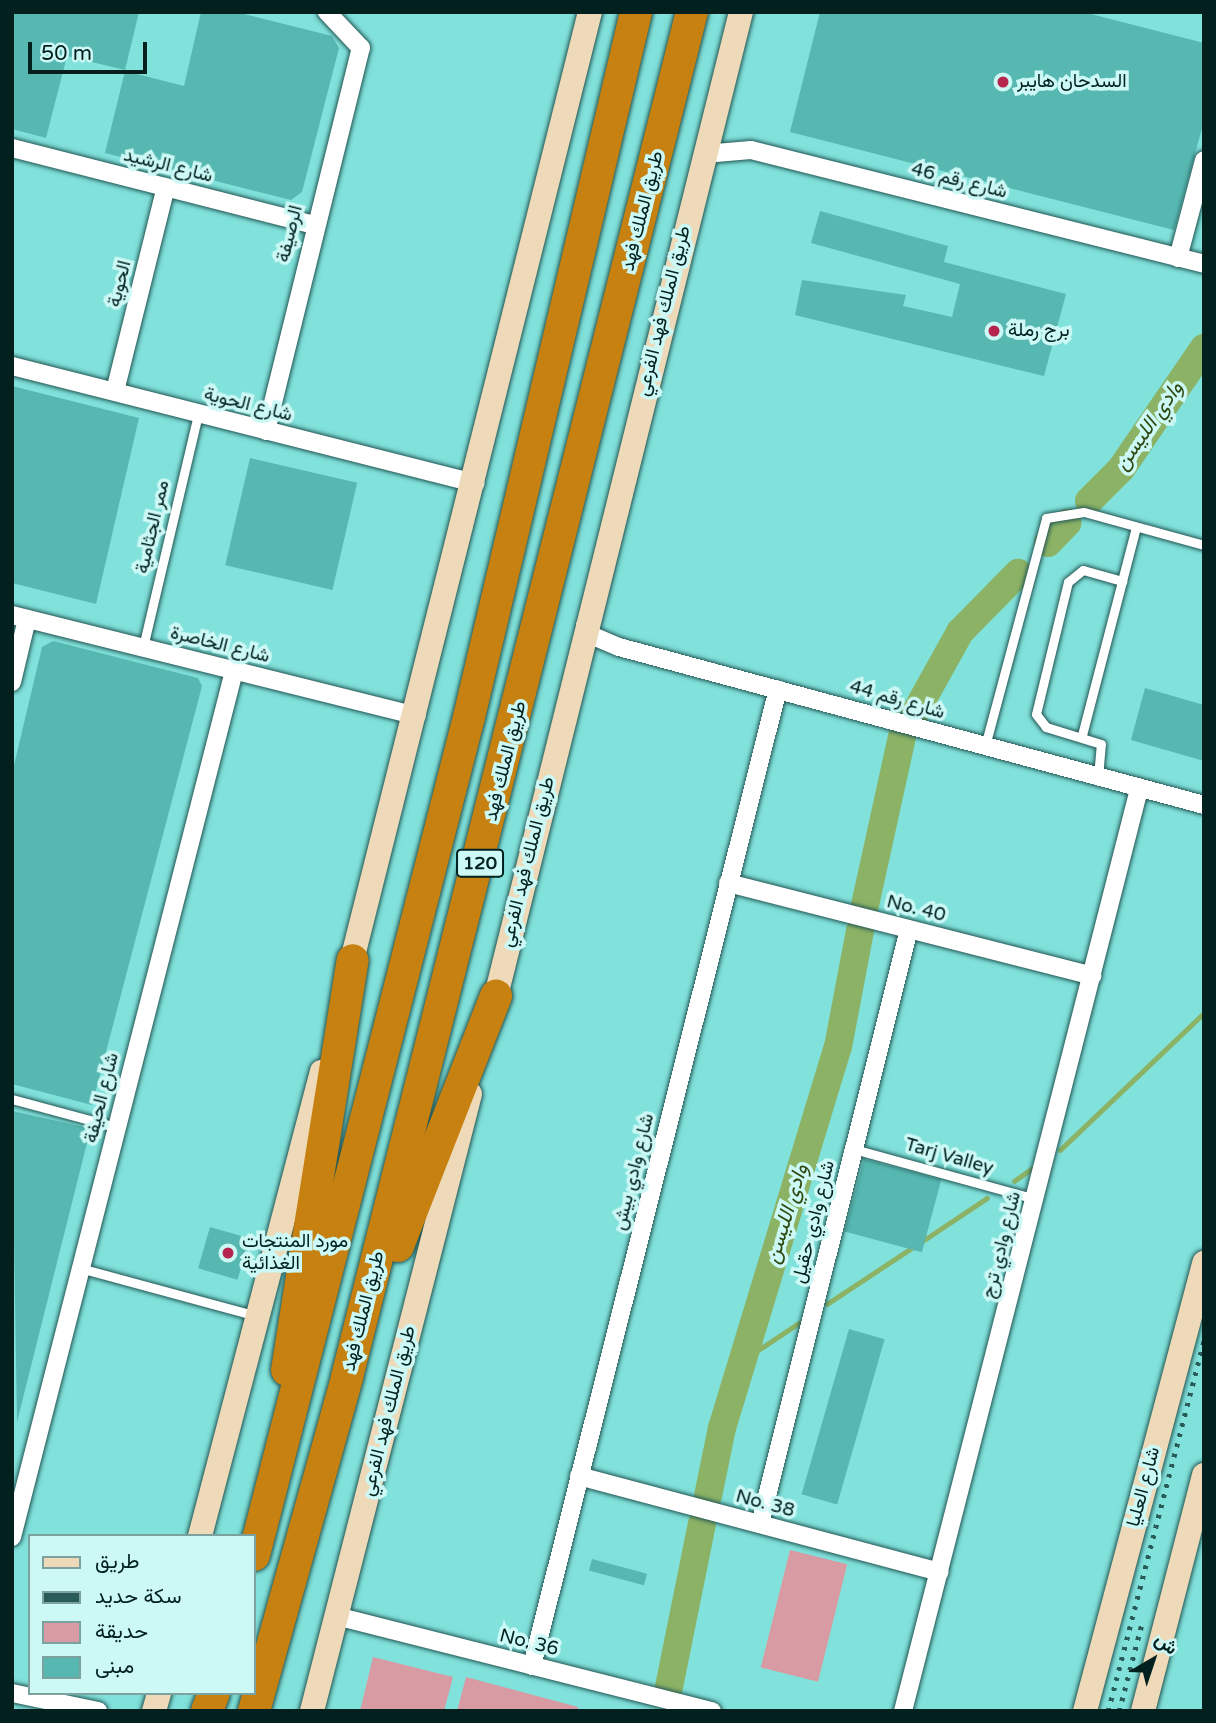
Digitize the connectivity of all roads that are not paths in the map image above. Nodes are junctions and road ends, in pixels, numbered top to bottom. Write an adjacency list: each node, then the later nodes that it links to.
1 (327, 12): 12 (street, الرصيفة)
2 (590, 12): 19 (main road)
3 (636, 12): 48 (highway, 120)
4 (692, 12): 47 (highway, طريق الملك فهد / 120)
5 (727, 12): 7 (main road)
6 (741, 12): 7 (main road, طريق الملك فهد الفرعي)
7 (732, 45): 9 (main road, طريق الملك فهد الفرعي)
8 (12, 148): 11 (street, شارع الرشيد)
9 (704, 154): 13 (street, شارع رقم 46); 24 (main road, طريق الملك فهد الفرعي)
10 (1204, 160): 13 (street)
11 (166, 187): 12 (street, شارع الرشيد); 16 (street, الحوية)
12 (313, 225): 18 (street, الرصيفة)
13 (1178, 258): 14 (street, شارع رقم 46)
14 (1204, 264)
15 (12, 366): 16 (street, شارع الحوية)
16 (115, 391): 17 (street, شارع الحوية)
17 (198, 414): 18 (street, شارع الحوية); 25 (lane, ممر الجثامية)
18 (266, 431): 19 (street, شارع الحوية)
19 (475, 482): 29 (main road)
20 (1136, 527): 21 (lane); 22 (lane); 31 (lane)
21 (1204, 545)
22 (1122, 581): 30 (lane); 30 (lane)
23 (20, 617): 25 (street, شارع الخاصرة); 27 (street)
24 (585, 625): 28 (street, شارع رقم 44); 39 (main road, طريق الملك فهد الفرعي)
25 (143, 648): 26 (street, شارع الخاصرة)
26 (234, 671): 29 (street, شارع الخاصرة); 41 (street, شارع الحيفة)
27 (12, 682)
28 (778, 689): 31 (street, شارع رقم 44); 35 (street, شارع وادي بيش)
29 (417, 716): 37 (main road)
30 (1082, 735): 32 (lane)
31 (985, 746): 32 (street, شارع رقم 44)
32 (1098, 777): 33 (street, شارع رقم 44)
33 (1139, 789): 34 (street, شارع رقم 44); 38 (street, شارع وادي ترج)
34 (1204, 805)
35 (728, 883): 36 (street, No. 40); 50 (street, شارع وادي بيش)
36 (909, 929): 38 (street, No. 40); 42 (street, شارع وادي حقيل)
37 (353, 960): 46 (main road); 48 (highway)
38 (1092, 976): 43 (street, شارع وادي ترج)
39 (496, 996): 47 (highway); 57 (main road, طريق الملك فهد الفرعي)
40 (12, 1099): 41 (lane)
41 (116, 1127): 45 (street, شارع الحيفة)
42 (854, 1149): 43 (lane, Tarj Valley); 51 (street, شارع وادي حقيل)
43 (1035, 1199): 56 (street, شارع وادي ترج)
44 (1204, 1263): 65 (main road, شارع العليا)
45 (80, 1268): 46 (lane); 54 (street, شارع الحيفة)
46 (257, 1316): 52 (main road)
47 (347, 1377): 60 (highway, طريق الملك فهد / 120)
48 (281, 1458): 55 (highway, 120)
49 (1204, 1475): 53 (main road)
50 (579, 1476): 51 (street, No. 38); 58 (street, شارع وادي بيش)
51 (760, 1524): 56 (street, No. 38)
52 (201, 1534)
53 (1196, 1534): 66 (main road)
54 (12, 1537)
55 (256, 1548)
56 (939, 1572): 64 (street, شارع وادي ترج)
57 (336, 1616): 58 (street, No. 36); 62 (main road, طريق الملك فهد الفرعي)
58 (532, 1666): 63 (street, No. 36)
59 (12, 1693): 61 (street)
60 (257, 1703)
61 (98, 1711)
62 (313, 1711)
63 (712, 1711)
64 (903, 1711)
65 (1085, 1711)
66 (1143, 1711)

